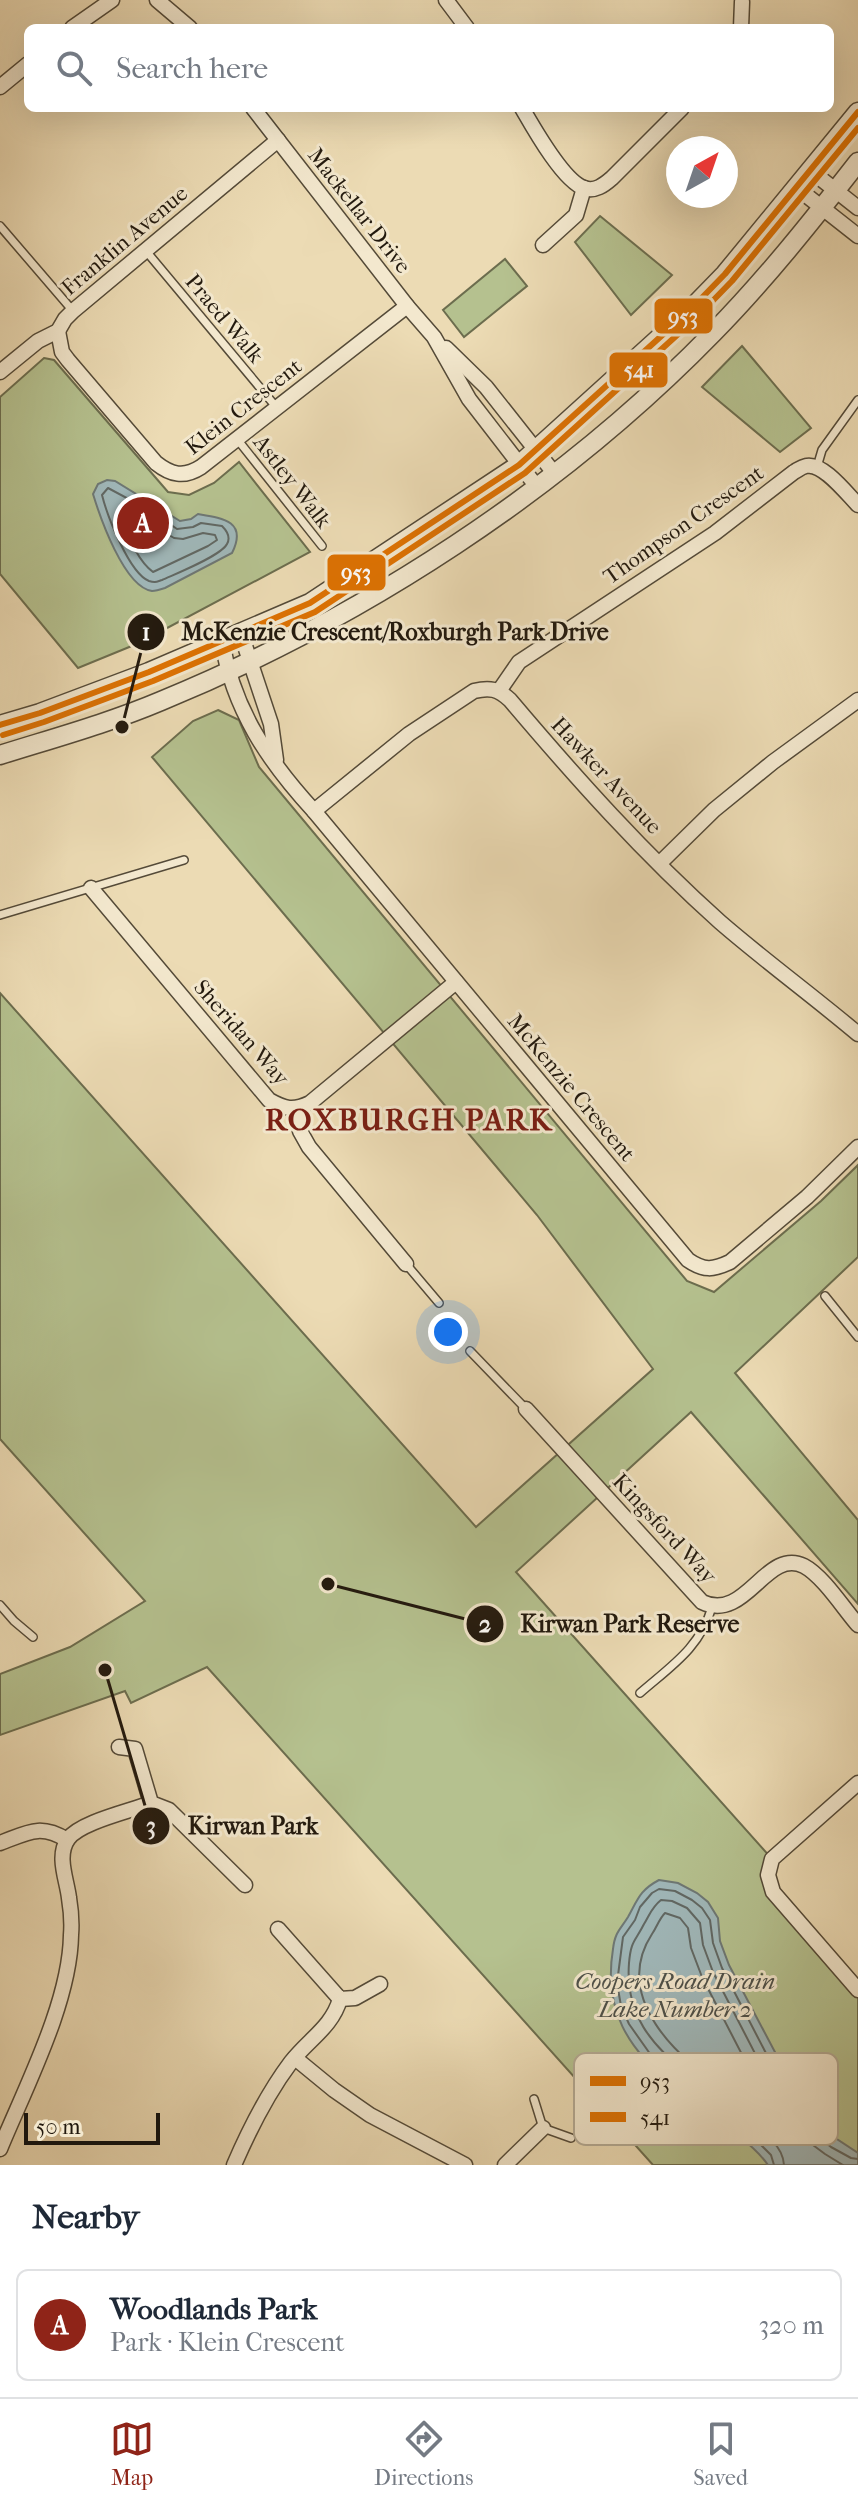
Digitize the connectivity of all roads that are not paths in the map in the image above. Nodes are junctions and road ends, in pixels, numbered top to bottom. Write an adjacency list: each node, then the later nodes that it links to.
1 (100, 0): 7 (street)
2 (112, 0): 7 (street)
3 (157, 0): 8 (street)
4 (177, 0): 9 (street)
5 (446, 0): 10 (street)
6 (742, 1): 11 (street)
7 (78, 23)
8 (186, 24)
9 (189, 24)
10 (464, 24)
11 (741, 24)
12 (24, 67): 13 (street)
13 (0, 87)
14 (256, 112): 18 (street, Mackellar Drive)
15 (524, 112): 21 (street)
16 (678, 112): 21 (street)
17 (858, 112): 20 (street)
18 (278, 140): 29 (street, Franklin Avenue); 30 (street, Mackellar Drive)
19 (858, 162): 23 (street)
20 (811, 171): 22 (street); 23 (street)
21 (584, 188): 28 (street)
22 (797, 188): 24 (street); 38 (street)
23 (836, 190): 24 (street); 25 (street)
24 (822, 208): 27 (street); 41 (street)
25 (858, 208)
26 (0, 226): 31 (lane)
27 (858, 236)
28 (543, 245)
29 (146, 251): 31 (street, Franklin Avenue); 36 (lane, Praed Walk)
30 (407, 306): 33 (street, Mackellar Drive); 36 (street, Klein Crescent)
31 (73, 311): 32 (street, Franklin Avenue)
32 (58, 331): 34 (street, Franklin Avenue); 37 (street, Klein Crescent)
33 (434, 337): 38 (street, Mackellar Drive); 39 (street, Mackellar Drive)
34 (0, 372)
35 (858, 400): 40 (lane)
36 (277, 408): 37 (street, Klein Crescent)
37 (237, 439): 44 (lane, Astley Walk)
38 (536, 451): 39 (street); 41 (street, Mackellar Drive)
39 (519, 465): 42 (street, Mackellar Drive); 45 (street)
40 (817, 467): 43 (street); 49 (street, Thompson Crescent)
41 (554, 473): 42 (street)
42 (537, 487): 47 (street)
43 (858, 505)
44 (322, 546)
45 (240, 631): 46 (street); 47 (street, McKenzie Crescent)
46 (222, 641): 48 (street, McKenzie Crescent); 51 (street)
47 (251, 660): 48 (street); 53 (street, McKenzie Crescent)
48 (227, 671): 52 (street); 53 (street, McKenzie Crescent)
49 (499, 691): 54 (street); 56 (street, Hawker Avenue)
50 (858, 700): 56 (street)
51 (0, 725)
52 (0, 755)
53 (282, 776): 54 (street, McKenzie Crescent)
54 (314, 811): 59 (street, McKenzie Crescent)
55 (184, 860): 57 (lane)
56 (660, 863): 60 (street, Hawker Avenue)
57 (91, 888): 58 (lane); 61 (street, Sheridan Way)
58 (0, 915)
59 (456, 982): 61 (street, Sheridan Way); 62 (street, McKenzie Crescent)
60 (855, 1025)
61 (296, 1110): 63 (street)
62 (858, 1147)
63 (406, 1264): 65 (lane)
64 (825, 1296): 66 (lane)
65 (439, 1303)
66 (858, 1337)
67 (470, 1351): 68 (lane)
68 (526, 1409): 70 (street, Kingsford Way)
69 (0, 1605): 72 (lane)
70 (712, 1607): 71 (street, Kingsford Way); 73 (lane)
71 (858, 1625)
72 (33, 1637)
73 (640, 1693)
74 (119, 1747): 76 (street)
75 (858, 1783): 82 (street)
76 (151, 1803): 77 (street); 79 (street)
77 (67, 1840): 78 (street); 88 (street)
78 (0, 1843)
79 (245, 1885)
80 (278, 1929): 83 (street)
81 (380, 1984): 83 (street)
82 (858, 1990)
83 (340, 1999): 84 (street)
84 (295, 2058): 89 (street); 90 (street)
85 (534, 2099): 86 (lane)
86 (543, 2128): 87 (lane); 91 (street)
87 (571, 2138)
88 (0, 2149)
89 (234, 2165)
90 (465, 2165)
91 (505, 2165)

